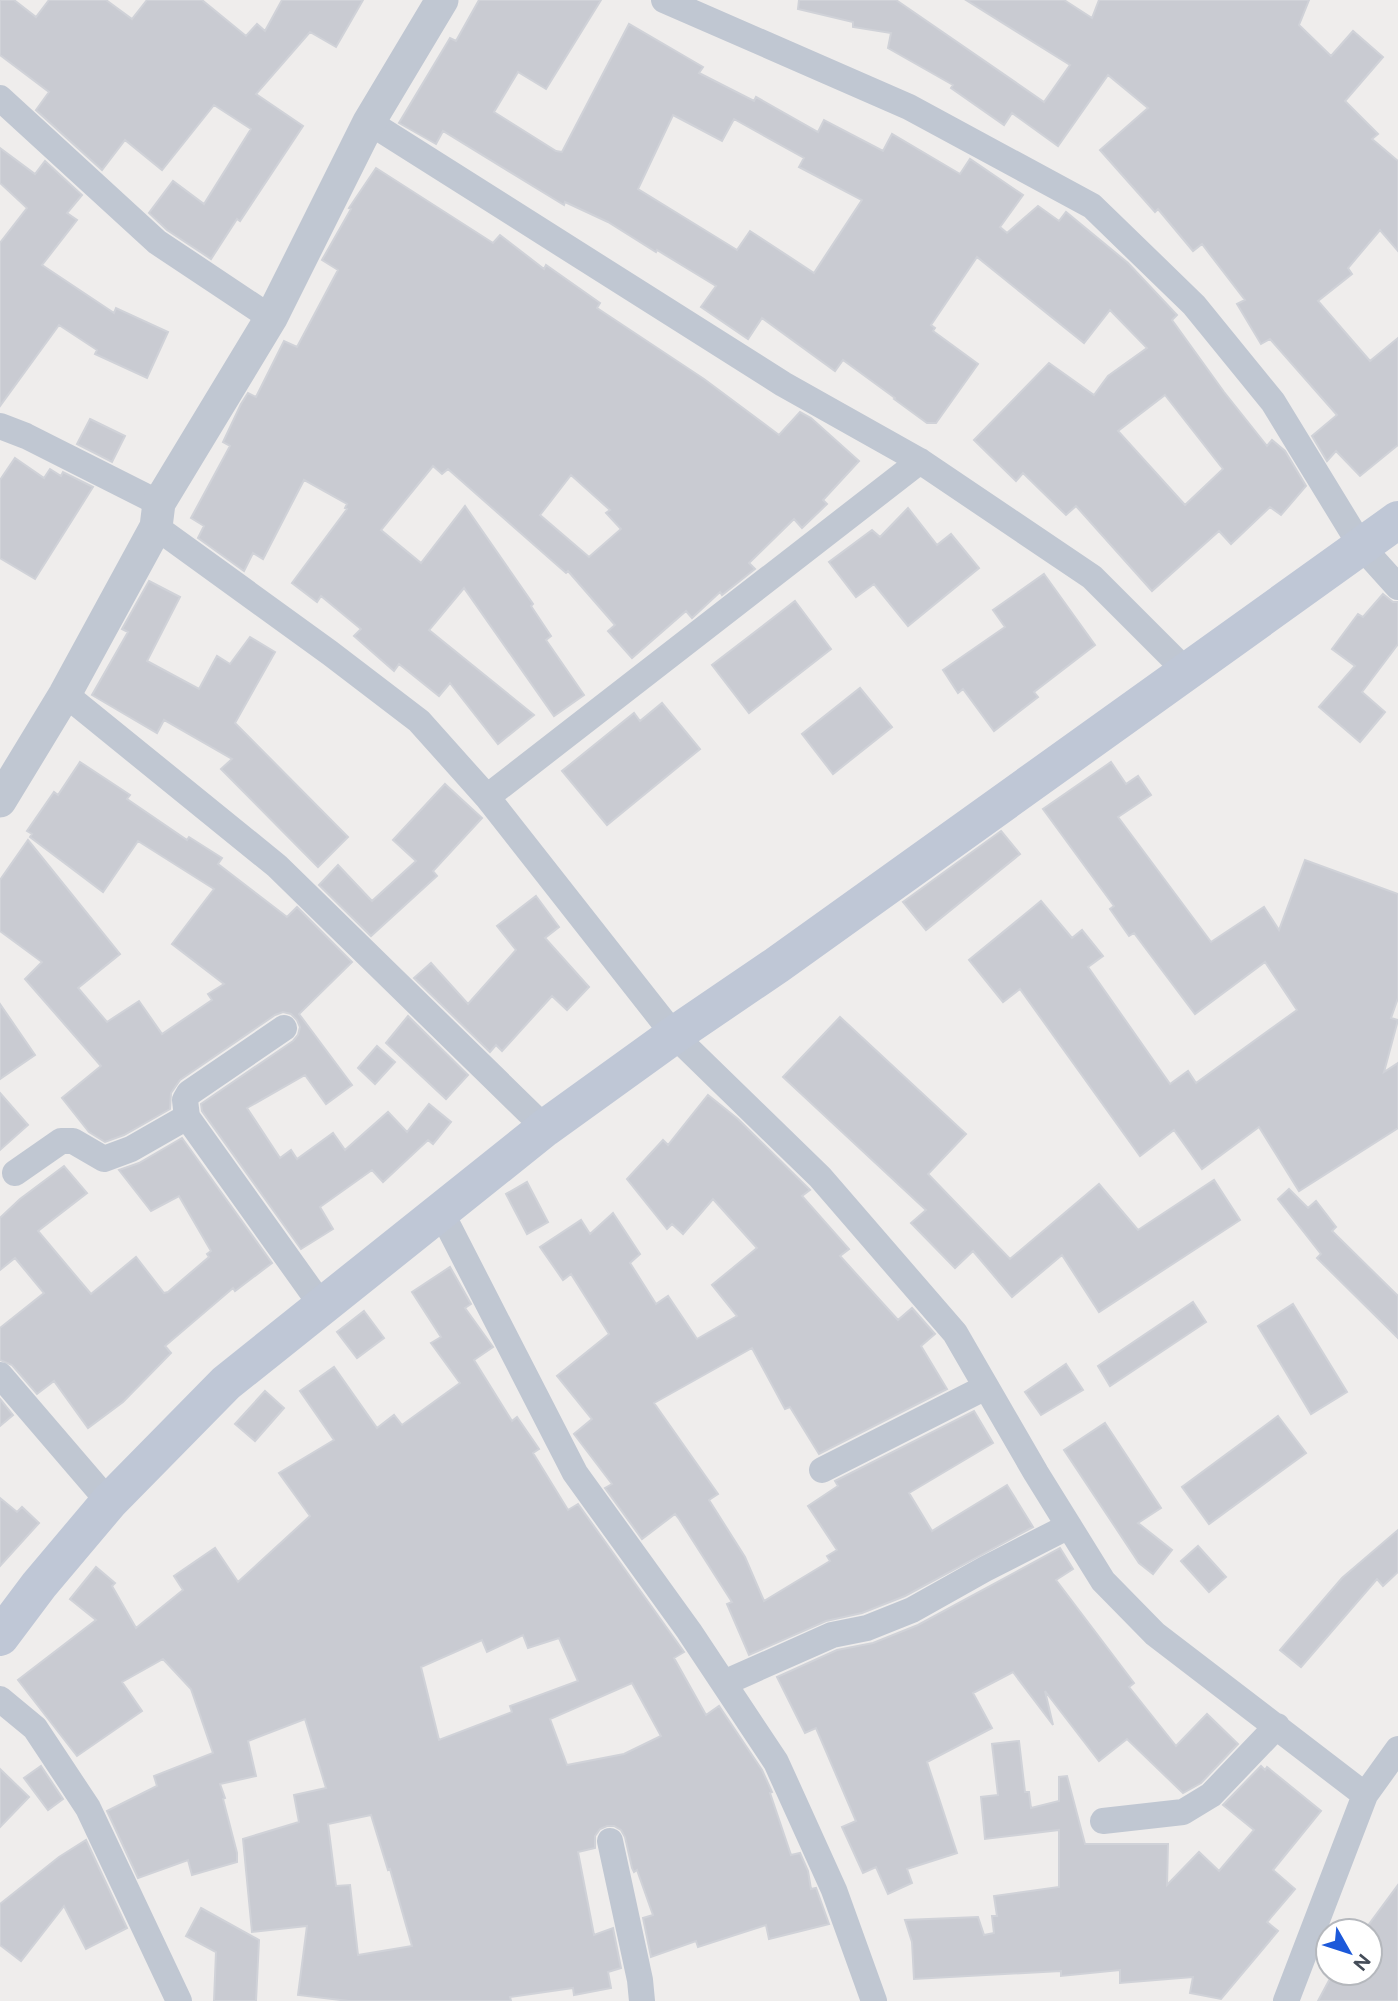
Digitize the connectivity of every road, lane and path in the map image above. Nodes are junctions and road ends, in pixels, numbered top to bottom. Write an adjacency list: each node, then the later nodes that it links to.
1 (442, 0): 4 (street)
2 (664, 0): 10 (street)
3 (0, 98): 5 (street)
4 (369, 122): 5 (street); 7 (street)
5 (271, 318): 8 (street)
6 (0, 426): 8 (street)
7 (920, 461): 12 (street); 14 (street)
8 (158, 515): 13 (street); 14 (street)
9 (1398, 520): 10 (main road)
10 (1362, 546): 11 (street); 12 (main road)
11 (1398, 587)
12 (1186, 672): 17 (main road)
13 (65, 694): 15 (street); 19 (street)
14 (487, 797): 17 (street)
15 (0, 802)
16 (284, 1028): 18 (street)
17 (674, 1035): 19 (main road); 24 (street)
18 (187, 1117): 20 (street); 22 (street)
19 (545, 1128): 21 (main road)
20 (15, 1173)
21 (440, 1210): 22 (main road); 29 (street)
22 (322, 1306): 26 (main road)
23 (0, 1374): 26 (street)
24 (986, 1387): 25 (street); 27 (street)
25 (822, 1470)
26 (109, 1502): 28 (main road)
27 (1069, 1526): 29 (street); 31 (street)
28 (0, 1637)
29 (724, 1683): 38 (street)
30 (0, 1699): 36 (street)
31 (1277, 1726): 33 (street); 34 (street)
32 (1398, 1749): 33 (street)
33 (1366, 1794): 39 (street)
34 (1103, 1821)
35 (610, 1841): 37 (street)
36 (178, 2001)
37 (642, 2001)
38 (874, 2001)
39 (1286, 2001)

